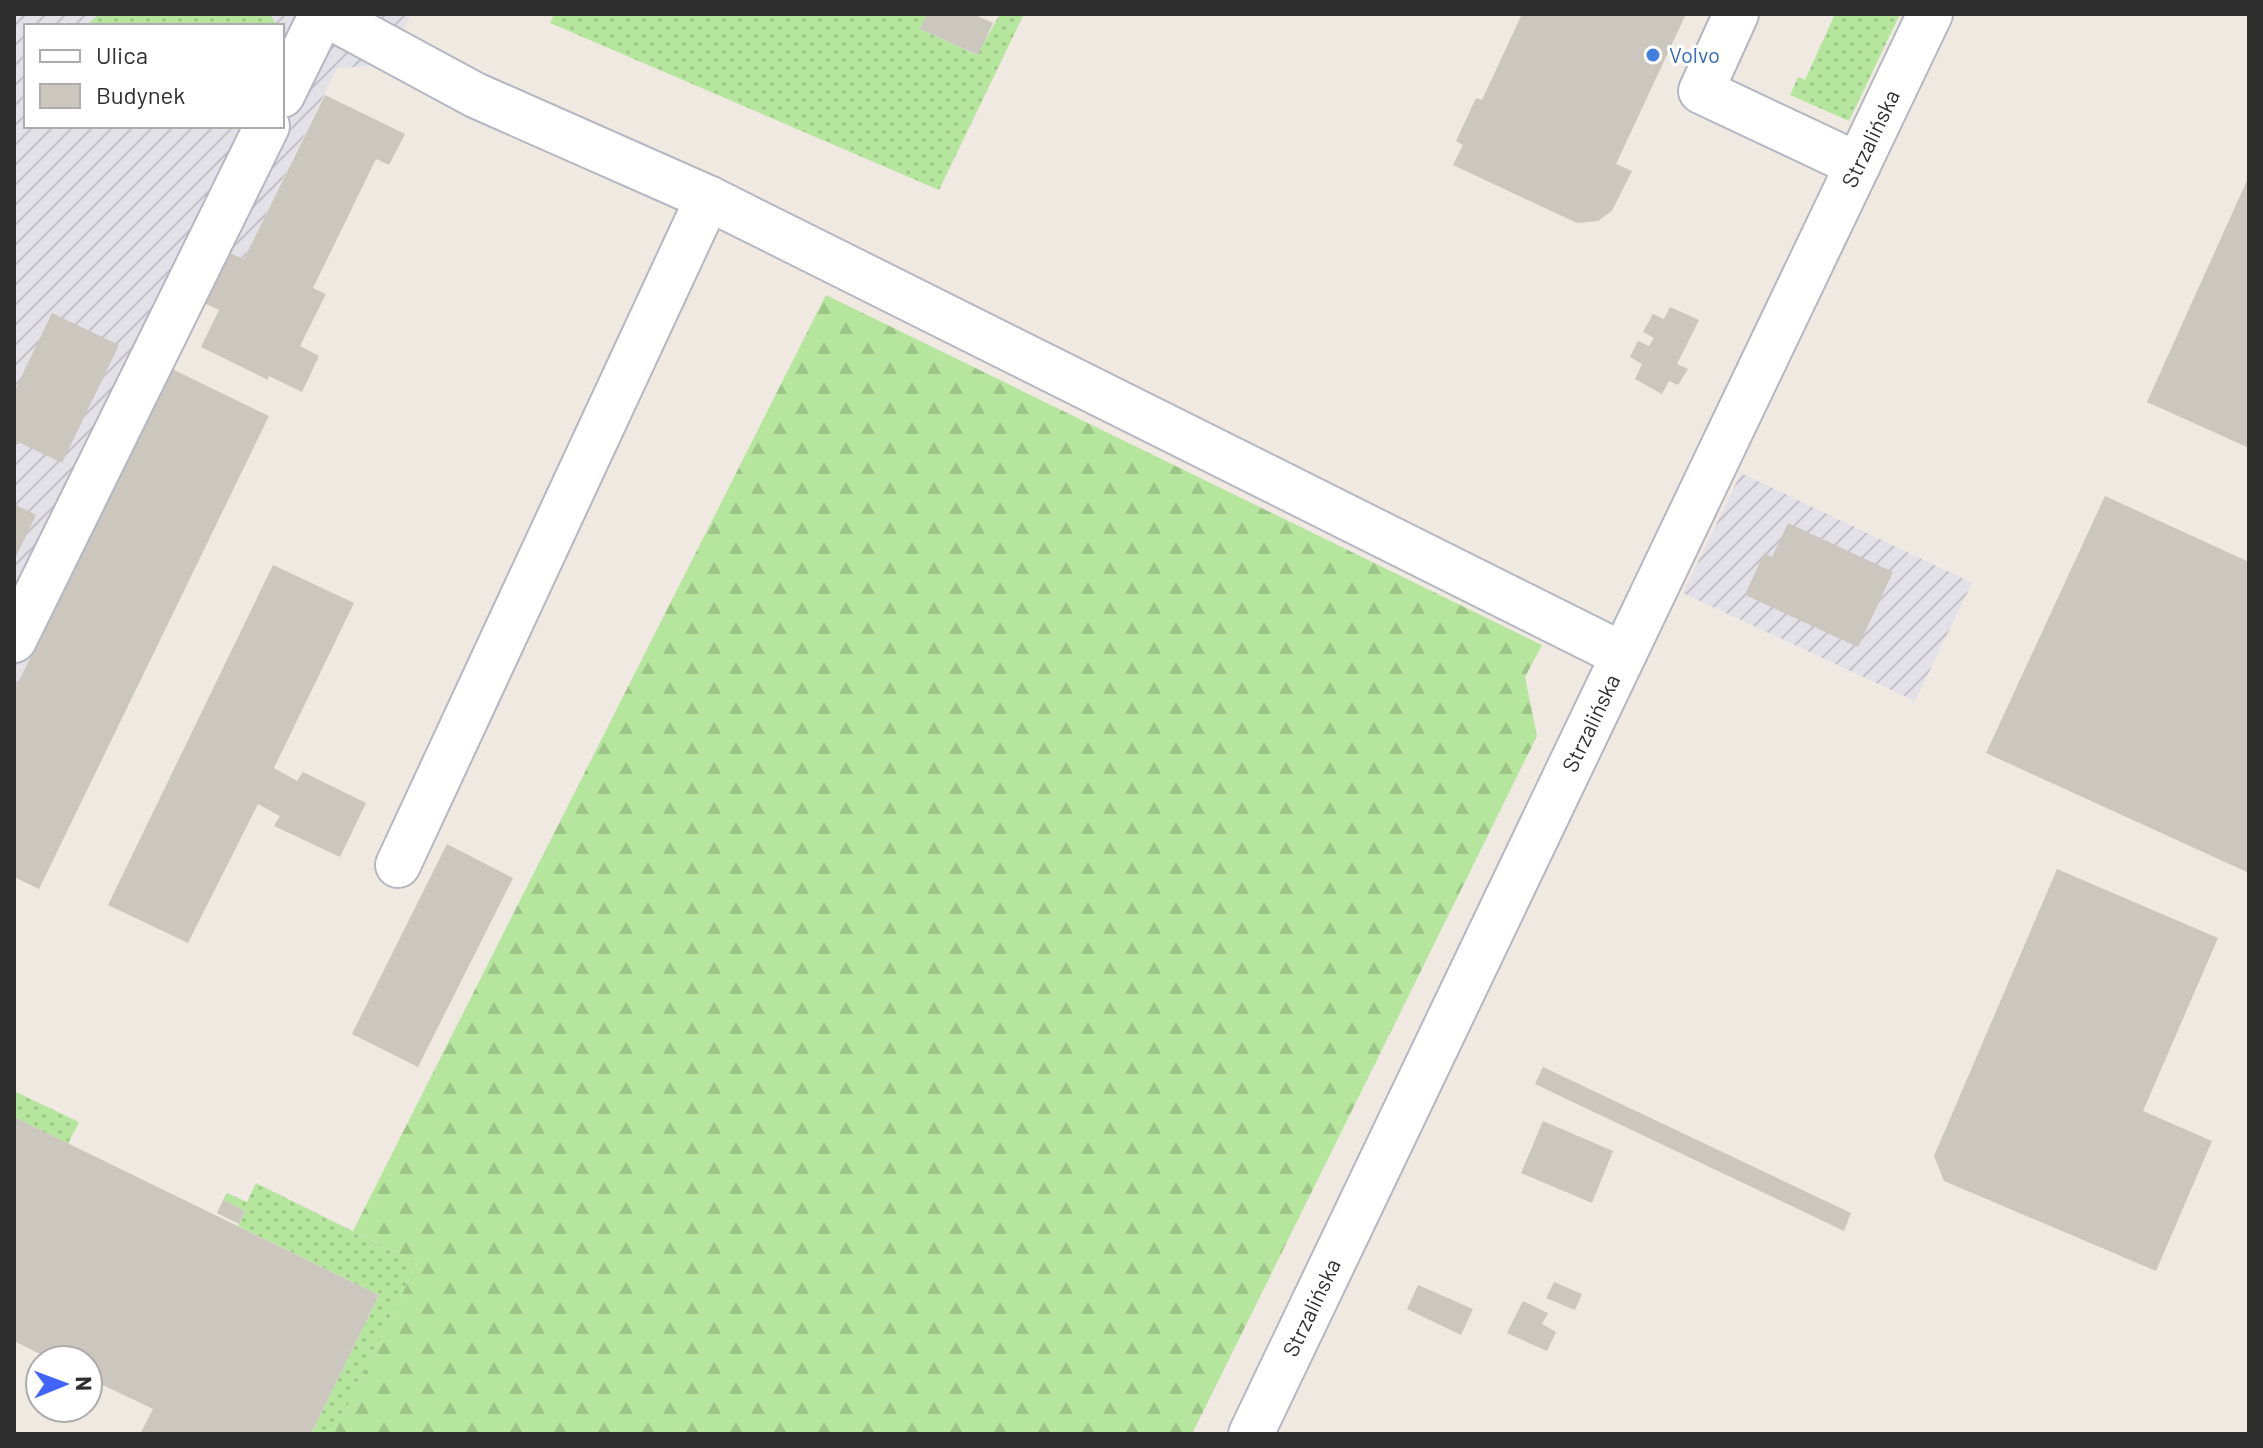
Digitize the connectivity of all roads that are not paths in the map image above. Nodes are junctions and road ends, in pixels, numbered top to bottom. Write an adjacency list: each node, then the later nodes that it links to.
1 (323, 14): 4 (street); 7 (street)
2 (1736, 14): 6 (street)
3 (1930, 14): 6 (street, Strzalińska)
4 (284, 91)
5 (266, 128): 8 (street)
6 (1858, 165): 9 (street, Strzalińska)
7 (708, 198): 9 (street); 10 (street)
8 (14, 640)
9 (1623, 655): 11 (street, Strzalińska)
10 (398, 865)
11 (1251, 1434)

